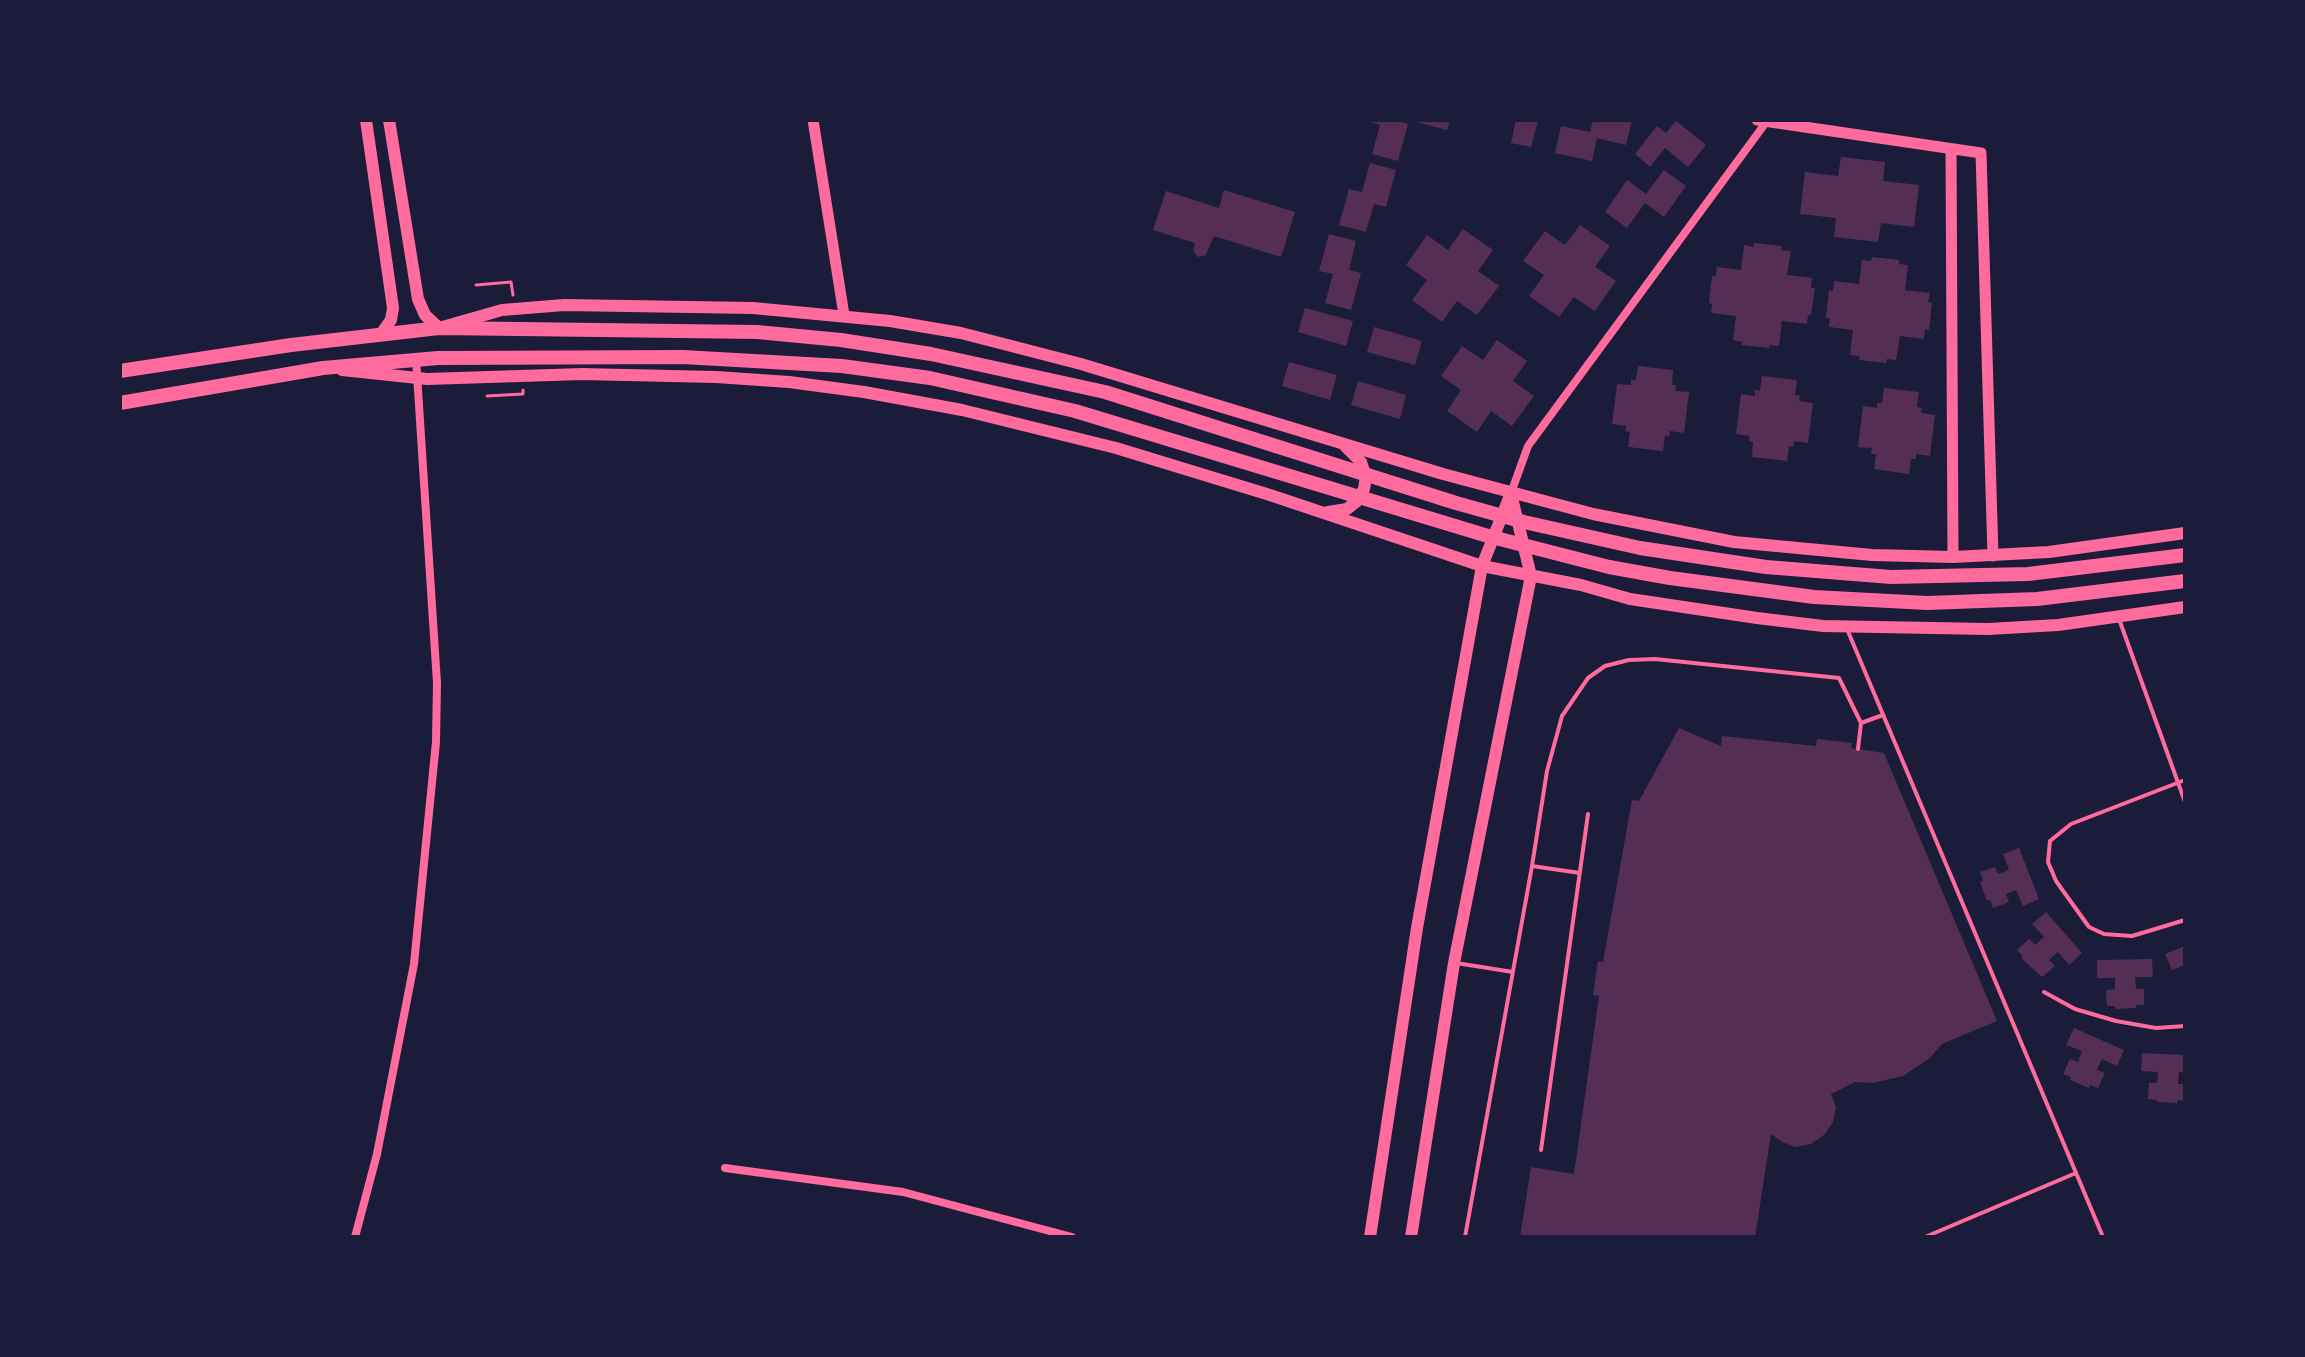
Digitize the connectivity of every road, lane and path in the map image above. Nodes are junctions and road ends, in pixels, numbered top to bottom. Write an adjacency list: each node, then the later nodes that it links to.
1 (366, 120): 8 (main road)
2 (389, 120): 7 (main road)
3 (813, 120): 6 (street)
4 (1764, 121): 5 (street); 15 (street)
5 (1951, 149): 19 (street); 20 (street)
6 (844, 315): 7 (main road); 14 (main road)
7 (439, 328): 8 (main road); 18 (main road)
8 (381, 334): 11 (main road)
9 (416, 359): 10 (main road); 12 (street); 23 (main road)
10 (323, 368): 12 (main road); 13 (main road)
11 (120, 371)
12 (419, 378): 16 (main road); 44 (street)
13 (120, 403)
14 (1342, 443): 15 (main road); 16 (main road)
15 (1511, 493): 20 (main road); 21 (main road); 22 (main road)
16 (1320, 512): 21 (main road)
17 (2185, 533): 19 (main road)
18 (2185, 555)
19 (1993, 556): 20 (main road)
20 (1953, 557)
21 (1482, 566): 22 (main road); 46 (main road)
22 (1531, 576): 26 (main road); 37 (main road)
23 (2185, 581)
24 (2185, 607): 25 (main road)
25 (2118, 617): 26 (main road); 31 (lane)
26 (1846, 627): 27 (lane)
27 (1883, 715): 28 (lane); 43 (lane)
28 (1861, 723): 29 (lane); 34 (lane)
29 (1858, 749)
30 (2185, 780): 31 (lane)
31 (2176, 782): 32 (lane); 36 (lane)
32 (2185, 802)
33 (1588, 814): 35 (lane)
34 (1532, 866): 35 (lane); 38 (lane)
35 (1580, 873): 41 (lane)
36 (2185, 920)
37 (1454, 963): 38 (lane); 47 (main road)
38 (1513, 972): 48 (lane)
39 (2044, 992): 40 (lane)
40 (2185, 1026)
41 (1541, 1150)
42 (725, 1168): 45 (street)
43 (2076, 1173): 49 (lane); 50 (lane)
44 (355, 1237)
45 (1072, 1237)
46 (1370, 1237)
47 (1411, 1237)
48 (1465, 1237)
49 (1925, 1237)
50 (2103, 1237)

